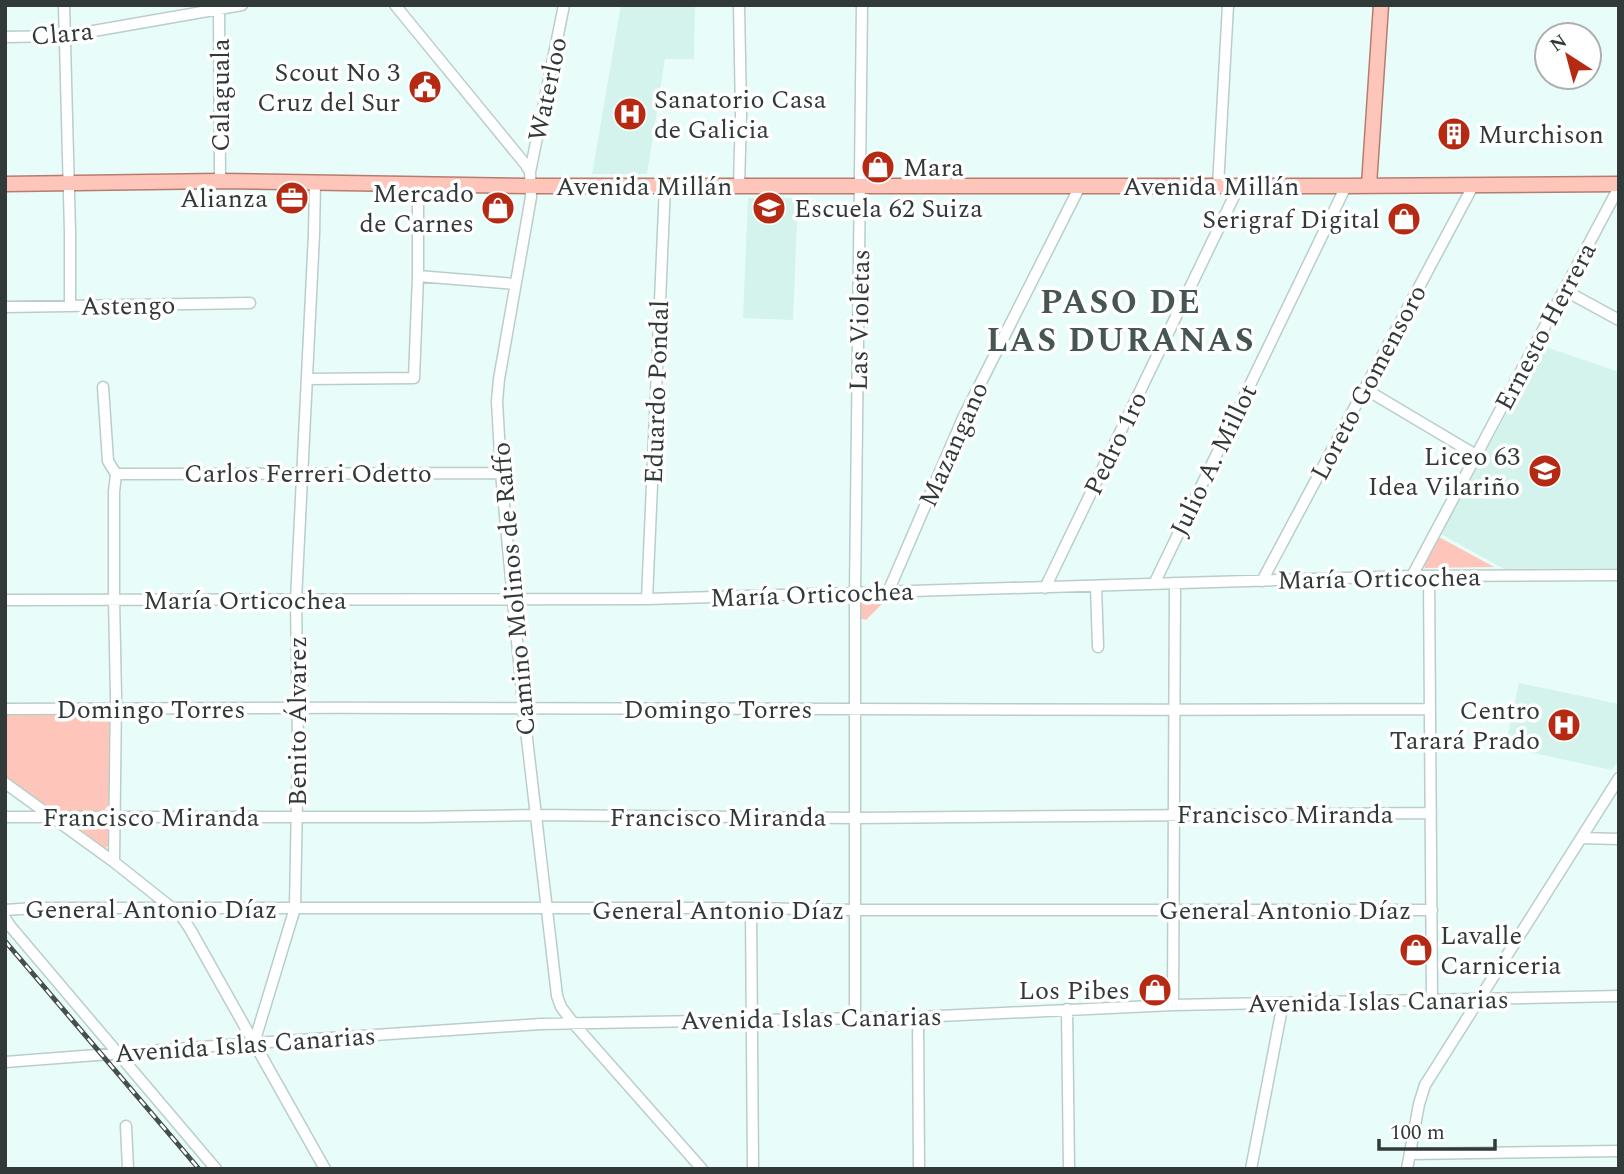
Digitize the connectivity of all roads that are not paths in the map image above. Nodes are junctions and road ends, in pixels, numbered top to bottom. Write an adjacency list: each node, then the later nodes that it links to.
1 (64, 5): 10 (street)
2 (242, 5): 9 (street, Clara)
3 (395, 5): 12 (street)
4 (564, 5): 12 (street, Waterloo)
5 (739, 5): 22 (street)
6 (862, 5): 23 (street, Las Violetas)
7 (1228, 5): 25 (street)
8 (1381, 5): 19 (main road)
9 (219, 9): 10 (street, Clara); 13 (street, Calaguala)
10 (65, 36): 11 (street, Clara); 15 (street)
11 (5, 37)
12 (531, 179): 17 (main road, Avenida Millán); 21 (main road, Avenida Millán); 29 (street, Camino Molinos de Raffo)
13 (220, 181): 14 (main road, Avenida Millán); 15 (main road, Avenida Millán)
14 (315, 182): 17 (main road, Avenida Millán); 35 (street, Benito Álvarez)
15 (68, 183): 16 (main road, Avenida Millán); 32 (street)
16 (5, 184)
17 (418, 184): 28 (street)
18 (1474, 184): 19 (main road, Avenida Millán); 20 (main road, Avenida Millán); 37 (street, Loreto Gomensoro)
19 (1369, 185): 27 (main road, Avenida Millán)
20 (1619, 185): 30 (street, Ernesto Herrera)
21 (665, 186): 22 (main road, Avenida Millán); 53 (street, Eduardo Pondal)
22 (739, 186): 23 (main road, Avenida Millán)
23 (861, 186): 24 (main road, Avenida Millán); 51 (street, Las Violetas)
24 (1080, 186): 25 (main road, Avenida Millán); 50 (street, Mazangano)
25 (1219, 186): 26 (main road, Avenida Millán)
26 (1239, 186): 27 (main road, Avenida Millán); 49 (street, Pedro 1ro)
27 (1346, 186): 46 (street, Julio A. Millot)
28 (418, 276): 29 (street); 35 (street)
29 (515, 284): 40 (street, Camino Molinos de Raffo)
30 (1564, 290): 34 (street); 38 (street, Ernesto Herrera)
31 (250, 303): 32 (street, Astengo)
32 (70, 306): 33 (street, Astengo)
33 (5, 307)
34 (1619, 320)
35 (307, 379): 39 (street, Benito Álvarez)
36 (103, 387): 41 (street)
37 (1365, 389): 38 (street); 45 (street, Loreto Gomensoro)
38 (1476, 455): 43 (street, Ernesto Herrera)
39 (303, 473): 40 (street, Carlos Ferreri Odetto); 41 (street, Carlos Ferreri Odetto); 55 (street, Benito Álvarez)
40 (501, 473): 56 (street, Camino Molinos de Raffo)
41 (116, 474): 52 (street)
42 (1619, 575): 44 (street, María Orticochea)
43 (1412, 576): 44 (street, María Orticochea); 45 (street, María Orticochea)
44 (1429, 576): 63 (street)
45 (1262, 581): 47 (street, María Orticochea)
46 (1154, 583): 47 (street, María Orticochea); 48 (street, María Orticochea)
47 (1175, 583): 64 (street)
48 (1096, 586): 49 (street, María Orticochea); 57 (street)
49 (1045, 587): 50 (street, María Orticochea)
50 (888, 592): 51 (street, María Orticochea)
51 (855, 593): 53 (street, María Orticochea); 62 (street)
52 (114, 599): 54 (street, María Orticochea); 55 (street, María Orticochea); 58 (street)
53 (647, 599): 56 (street, María Orticochea)
54 (5, 600)
55 (296, 600): 56 (street, María Orticochea); 59 (street, Benito Álvarez)
56 (513, 600): 60 (street, Camino Molinos de Raffo)
57 (1098, 647)
58 (116, 708): 59 (street, Domingo Torres); 61 (street, Domingo Torres); 72 (street)
59 (298, 708): 60 (street, Domingo Torres); 73 (street, Benito Álvarez)
60 (523, 708): 62 (street, Domingo Torres); 68 (street, Camino Molinos de Raffo)
61 (5, 709)
62 (855, 709): 64 (street, Domingo Torres); 74 (street)
63 (1430, 709): 64 (street, Domingo Torres); 67 (street)
64 (1174, 711): 69 (street)
65 (1619, 778): 75 (street)
66 (5, 783): 70 (street)
67 (1431, 813): 69 (street, Francisco Miranda); 85 (street)
68 (536, 815): 73 (street, Francisco Miranda); 74 (street, Francisco Miranda); 81 (street, Camino Molinos de Raffo)
69 (1174, 815): 74 (street, Francisco Miranda); 84 (street)
70 (52, 816): 71 (street, Francisco Miranda); 72 (street, Francisco Miranda); 77 (street)
71 (5, 817)
72 (114, 817): 73 (street, Francisco Miranda); 77 (street)
73 (297, 818): 79 (street, Benito Álvarez)
74 (855, 818): 83 (street)
75 (1581, 838): 76 (street); 88 (street)
76 (1619, 839)
77 (114, 862): 78 (street)
78 (172, 908): 79 (street, General Antonio Díaz); 82 (street, General Antonio Díaz); 97 (street)
79 (295, 908): 81 (street, General Antonio Díaz); 97 (street, Benito Álvarez)
80 (751, 908): 81 (street, General Antonio Díaz); 83 (street, General Antonio Díaz); 95 (street)
81 (546, 909): 96 (street, Camino Molinos de Raffo)
82 (5, 910)
83 (855, 910): 84 (street, General Antonio Díaz); 94 (street)
84 (1173, 910): 85 (street, General Antonio Díaz); 91 (street)
85 (1432, 910): 89 (street)
86 (5, 918): 98 (street)
87 (1619, 996): 88 (street, Avenida Islas Canarias)
88 (1480, 998): 89 (street, Avenida Islas Canarias); 102 (street)
89 (1432, 1000): 90 (street, Avenida Islas Canarias)
90 (1283, 1003): 91 (street, Avenida Islas Canarias); 110 (street)
91 (1173, 1004): 92 (street, Avenida Islas Canarias)
92 (1067, 1009): 93 (street, Avenida Islas Canarias); 109 (street)
93 (918, 1017): 94 (street, Avenida Islas Canarias); 108 (street)
94 (855, 1018): 95 (street, Avenida Islas Canarias)
95 (752, 1020): 96 (street, Avenida Islas Canarias); 107 (street)
96 (574, 1024): 97 (street, Avenida Islas Canarias); 106 (street, Camino Molinos de Raffo)
97 (254, 1043): 98 (street, Avenida Islas Canarias); 105 (street)
98 (119, 1053): 99 (street, Avenida Islas Canarias); 104 (street)
99 (5, 1062)
100 (126, 1126): 103 (street)
101 (1619, 1152): 102 (street)
102 (1409, 1154): 111 (street)
103 (128, 1169)
104 (216, 1169)
105 (325, 1169)
106 (702, 1169)
107 (753, 1169)
108 (919, 1169)
109 (1069, 1169)
110 (1251, 1169)
111 (1407, 1169)

